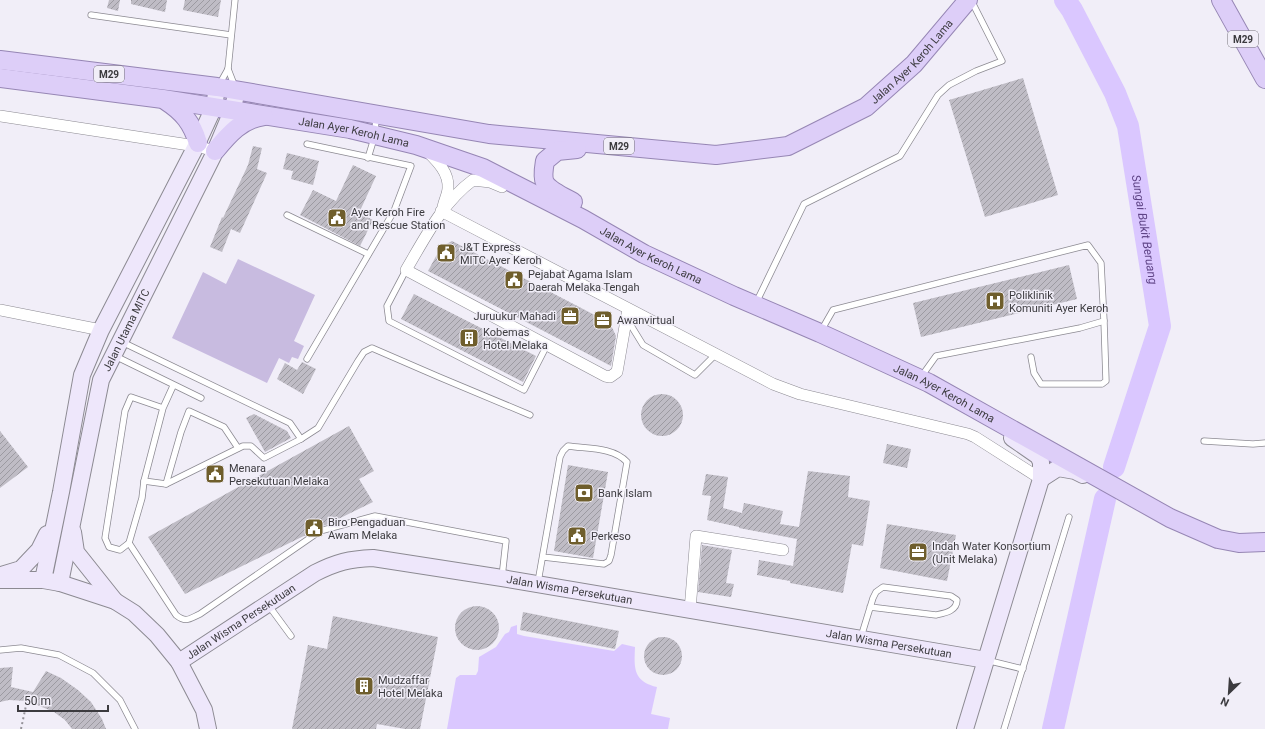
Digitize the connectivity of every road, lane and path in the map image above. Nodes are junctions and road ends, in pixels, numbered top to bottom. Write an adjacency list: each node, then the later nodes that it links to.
1 (235, 0): 5 (lane)
2 (970, 0): 23 (main road, Jalan Ayer Keroh Lama / M29); 31 (lane)
3 (1222, 0): 9 (main road, M29)
4 (91, 14): 5 (lane)
5 (231, 35): 7 (lane)
6 (0, 60): 10 (main road, Jalan Ayer Keroh Lama / M29)
7 (228, 69): 10 (lane); 11 (lane)
8 (0, 78): 12 (main road, Jalan Ayer Keroh Lama / M29)
9 (1265, 79)
10 (217, 88): 11 (main road, Jalan Ayer Keroh Lama / M29); 13 (main road)
11 (237, 91): 14 (main road, Jalan Utama MITC); 15 (main road, Jalan Ayer Keroh Lama / M29)
12 (163, 99): 13 (main road, Jalan Ayer Keroh Lama / M29); 20 (main road)
13 (214, 107): 14 (main road, Jalan Ayer Keroh Lama / M29); 20 (main road)
14 (232, 111): 17 (main road, Jalan Ayer Keroh Lama / M29); 22 (main road, Jalan Utama MITC)
15 (376, 114): 18 (lane); 23 (main road, Jalan Ayer Keroh Lama / M29)
16 (0, 116): 20 (street)
17 (267, 116): 18 (main road, Jalan Ayer Keroh Lama / M29); 22 (main road)
18 (375, 135): 21 (main road, Jalan Ayer Keroh Lama / M29); 24 (lane)
19 (307, 144): 24 (lane)
20 (197, 145): 22 (street); 35 (main road)
21 (424, 148): 25 (street); 28 (main road, Jalan Ayer Keroh Lama / M29)
22 (215, 150): 38 (main road, Jalan Utama MITC)
23 (686, 153): 30 (main road)
24 (368, 158): 27 (lane)
25 (441, 211): 28 (street); 29 (street); 33 (street)
26 (287, 215): 27 (lane)
27 (368, 254): 41 (lane)
28 (644, 254): 30 (main road, Jalan Ayer Keroh Lama / M29)
29 (406, 270): 37 (street); 37 (lane)
30 (734, 296): 31 (main road, Jalan Ayer Keroh Lama / M29)
31 (755, 305): 36 (main road, Jalan Ayer Keroh Lama / M29)
32 (0, 310): 35 (street)
33 (627, 313): 37 (street); 39 (street); 39 (lane)
34 (1104, 321): 36 (lane); 40 (lane); 42 (lane)
35 (101, 330): 54 (main road)
36 (820, 333): 42 (main road, Jalan Ayer Keroh Lama / M29)
37 (547, 345)
38 (116, 348): 43 (lane); 47 (lane); 57 (main road, Jalan Utama MITC)
39 (716, 354): 51 (street)
40 (1031, 357)
41 (307, 359)
42 (924, 381): 51 (main road); 56 (main road, Jalan Ayer Keroh Lama / M29)
43 (173, 386): 44 (lane); 45 (lane)
44 (201, 398)
45 (163, 408): 52 (lane); 59 (lane)
46 (530, 415): 47 (lane)
47 (301, 439): 50 (lane)
48 (1204, 441): 49 (lane)
49 (1265, 443)
50 (238, 448): 53 (lane); 53 (lane)
51 (1041, 479): 56 (main road); 75 (main road)
52 (144, 481): 53 (lane); 59 (lane)
53 (166, 484)
54 (56, 517): 62 (main road); 65 (main road)
55 (1069, 517): 77 (lane)
56 (1170, 518): 58 (main road, Jalan Ayer Keroh Lama / M29)
57 (72, 523): 66 (main road, Jalan Utama MITC); 68 (main road)
58 (1265, 542)
59 (129, 543): 63 (lane)
60 (783, 550): 71 (street)
61 (543, 557): 61 (lane); 67 (lane)
62 (0, 575)
63 (502, 578): 67 (main road, Jalan Wisma Persekutuan); 69 (main road, Jalan Wisma Persekutuan)
64 (0, 580): 65 (main road)
65 (43, 580): 66 (main road)
66 (60, 583): 68 (main road)
67 (538, 584): 71 (main road, Jalan Wisma Persekutuan)
68 (115, 601): 76 (main road)
69 (267, 604): 72 (lane); 76 (main road, Jalan Wisma Persekutuan)
70 (870, 608): 70 (lane); 73 (lane)
71 (690, 610): 73 (main road, Jalan Wisma Persekutuan)
72 (291, 636)
73 (860, 639): 75 (main road, Jalan Wisma Persekutuan)
74 (0, 650): 80 (lane)
75 (986, 660): 77 (lane); 82 (main road)
76 (179, 662): 81 (main road)
77 (1023, 669): 83 (lane)
78 (27, 701): 79 (path)
79 (21, 729)
80 (136, 729)
81 (208, 729)
82 (965, 729)
83 (1004, 729)

